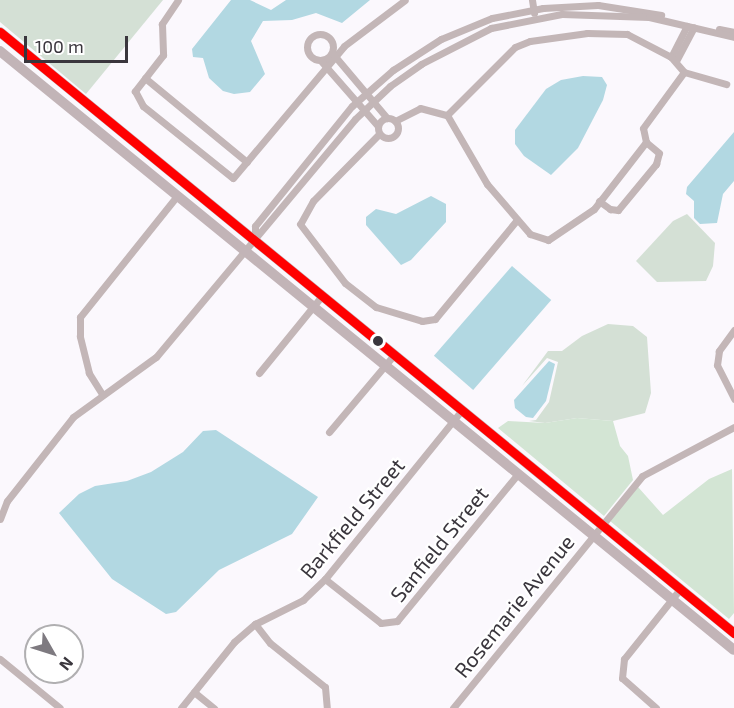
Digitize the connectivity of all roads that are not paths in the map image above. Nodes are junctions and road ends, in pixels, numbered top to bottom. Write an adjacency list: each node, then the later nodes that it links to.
1 (178, 0): 15 (street)
2 (405, 0): 11 (street)
3 (532, 0): 4 (street)
4 (533, 9): 5 (street); 8 (street); 17 (street)
5 (534, 19): 6 (street); 18 (street)
6 (690, 26): 9 (street); 12 (street)
7 (0, 32): 30 (main road)
8 (734, 32)
9 (734, 37)
10 (0, 51): 27 (main road)
11 (334, 55): 13 (street); 13 (street); 17 (street)
12 (674, 59): 14 (street); 21 (street)
13 (324, 63): 19 (street); 26 (street)
14 (684, 72): 16 (street); 25 (street)
15 (145, 78): 26 (street); 26 (street)
16 (726, 84)
17 (364, 94): 18 (street); 19 (street)
18 (372, 102): 20 (street); 22 (street)
19 (355, 104): 20 (street); 30 (street)
20 (363, 112): 24 (street); 30 (street)
21 (447, 116): 23 (street); 29 (street)
22 (387, 118): 23 (street); 24 (street)
23 (395, 121): 24 (street)
24 (379, 130): 29 (street)
25 (646, 142): 28 (street); 28 (street)
26 (247, 162)
27 (177, 196): 31 (main road); 38 (street)
28 (599, 201): 29 (street)
29 (517, 220)
30 (252, 238): 31 (street); 32 (main road)
31 (242, 251): 33 (main road); 38 (street)
32 (321, 297): 33 (street); 35 (main road)
33 (312, 308): 36 (main road); 37 (street)
34 (734, 330): 39 (street)
35 (393, 356): 36 (street); 40 (main road)
36 (384, 367): 41 (main road); 43 (street)
37 (259, 373)
38 (102, 394): 45 (street)
39 (734, 399)
40 (461, 411): 41 (street, Barkfield Street); 46 (main road)
41 (452, 422): 44 (main road); 48 (street, Barkfield Street)
42 (734, 427): 46 (street, Rosemarie Avenue)
43 (329, 432)
44 (517, 475): 47 (main road); 48 (street, Sanfield Street)
45 (0, 519)
46 (601, 526): 47 (street, Rosemarie Avenue); 49 (main road)
47 (592, 536): 50 (main road); 60 (street, Rosemarie Avenue)
48 (325, 579): 51 (street, Barkfield Street)
49 (680, 590): 50 (street); 52 (main road)
50 (672, 600): 53 (main road); 61 (street)
51 (255, 624): 55 (street, Barkfield Street); 59 (street)
52 (734, 633)
53 (734, 650)
54 (0, 659): 56 (street)
55 (194, 692): 57 (street, Barkfield Street); 58 (street)
56 (60, 708)
57 (182, 708)
58 (214, 708)
59 (327, 708)
60 (453, 708)
61 (656, 708)

